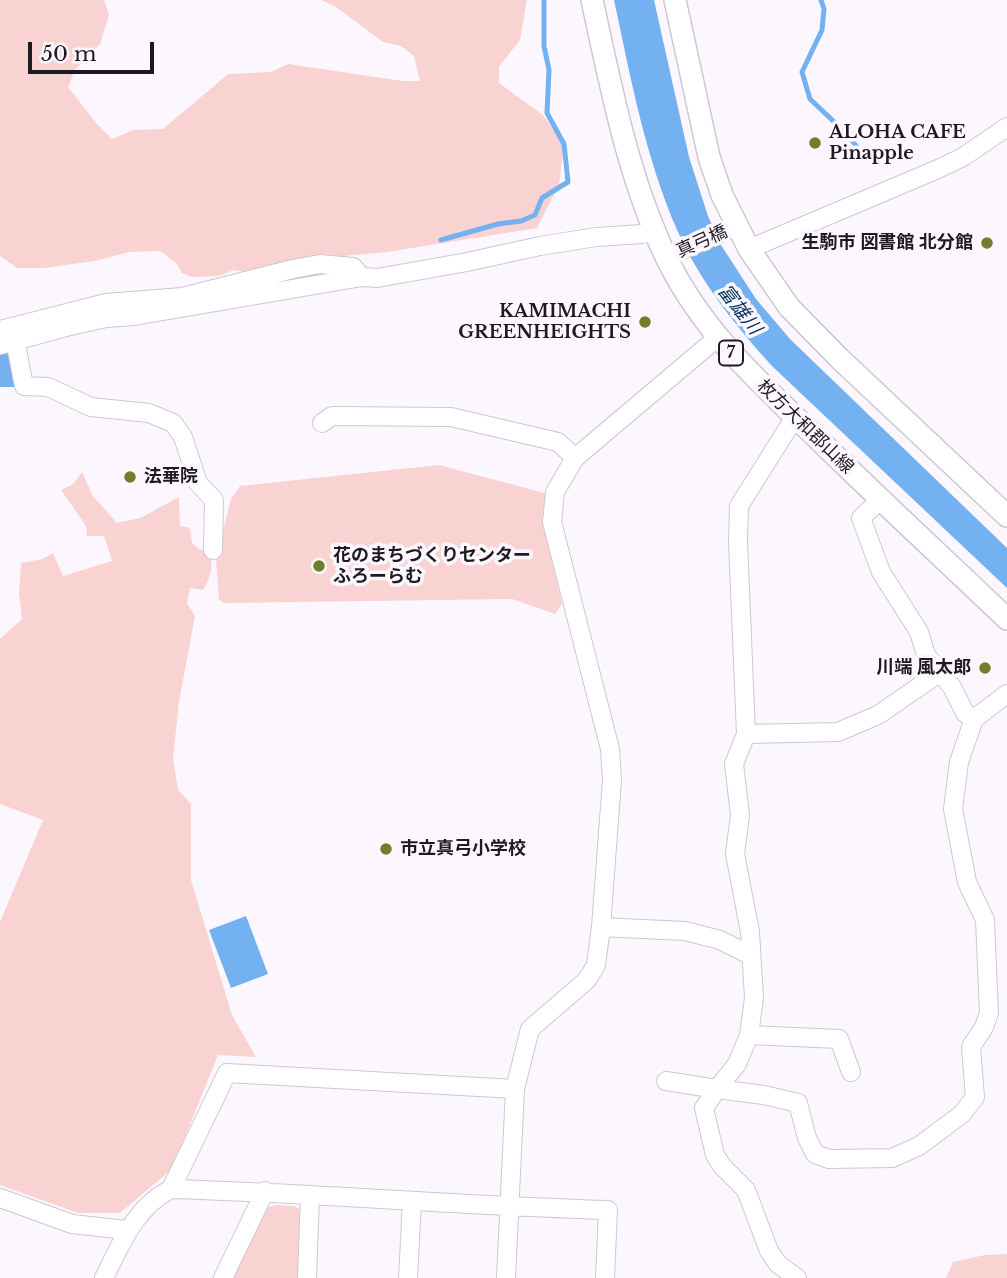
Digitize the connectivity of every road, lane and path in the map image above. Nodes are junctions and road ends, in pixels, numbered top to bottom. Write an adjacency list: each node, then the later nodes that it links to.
1 (592, 0): 5 (main road, 枚方大和郡山線 / 7)
2 (674, 0): 4 (main road)
3 (1007, 127): 6 (street)
4 (737, 226): 6 (main road); 7 (street, 真弓橋)
5 (656, 230): 7 (main road, 枚方大和郡山線 / 7); 8 (street)
6 (749, 249): 14 (main road)
7 (666, 257): 9 (main road, 枚方大和郡山線 / 7)
8 (5, 338): 15 (street)
9 (717, 338): 10 (main road, 枚方大和郡山線 / 7); 12 (street)
10 (795, 417): 13 (main road, 枚方大和郡山線 / 7); 20 (street)
11 (322, 423): 12 (street)
12 (575, 458): 21 (street)
13 (880, 500): 16 (main road, 枚方大和郡山線 / 7); 17 (street)
14 (1007, 516)
15 (213, 551)
16 (1007, 619)
17 (939, 673): 19 (street); 20 (street)
18 (1007, 694): 19 (street)
19 (974, 720): 27 (street)
20 (746, 734): 22 (street)
21 (601, 927): 22 (street); 26 (street)
22 (750, 955): 23 (street)
23 (749, 1035): 24 (street); 27 (street)
24 (851, 1072)
25 (666, 1081): 27 (street)
26 (514, 1089): 28 (street); 33 (street)
27 (717, 1089): 41 (street)
28 (171, 1189): 29 (street); 34 (street)
29 (265, 1192): 30 (street); 36 (street)
30 (310, 1196): 32 (street); 37 (street)
31 (0, 1198): 34 (street)
32 (412, 1202): 33 (street); 38 (street)
33 (508, 1207): 39 (street); 40 (street)
34 (126, 1230): 35 (street)
35 (104, 1278)
36 (223, 1278)
37 (307, 1278)
38 (408, 1278)
39 (506, 1278)
40 (605, 1278)
41 (797, 1278)

